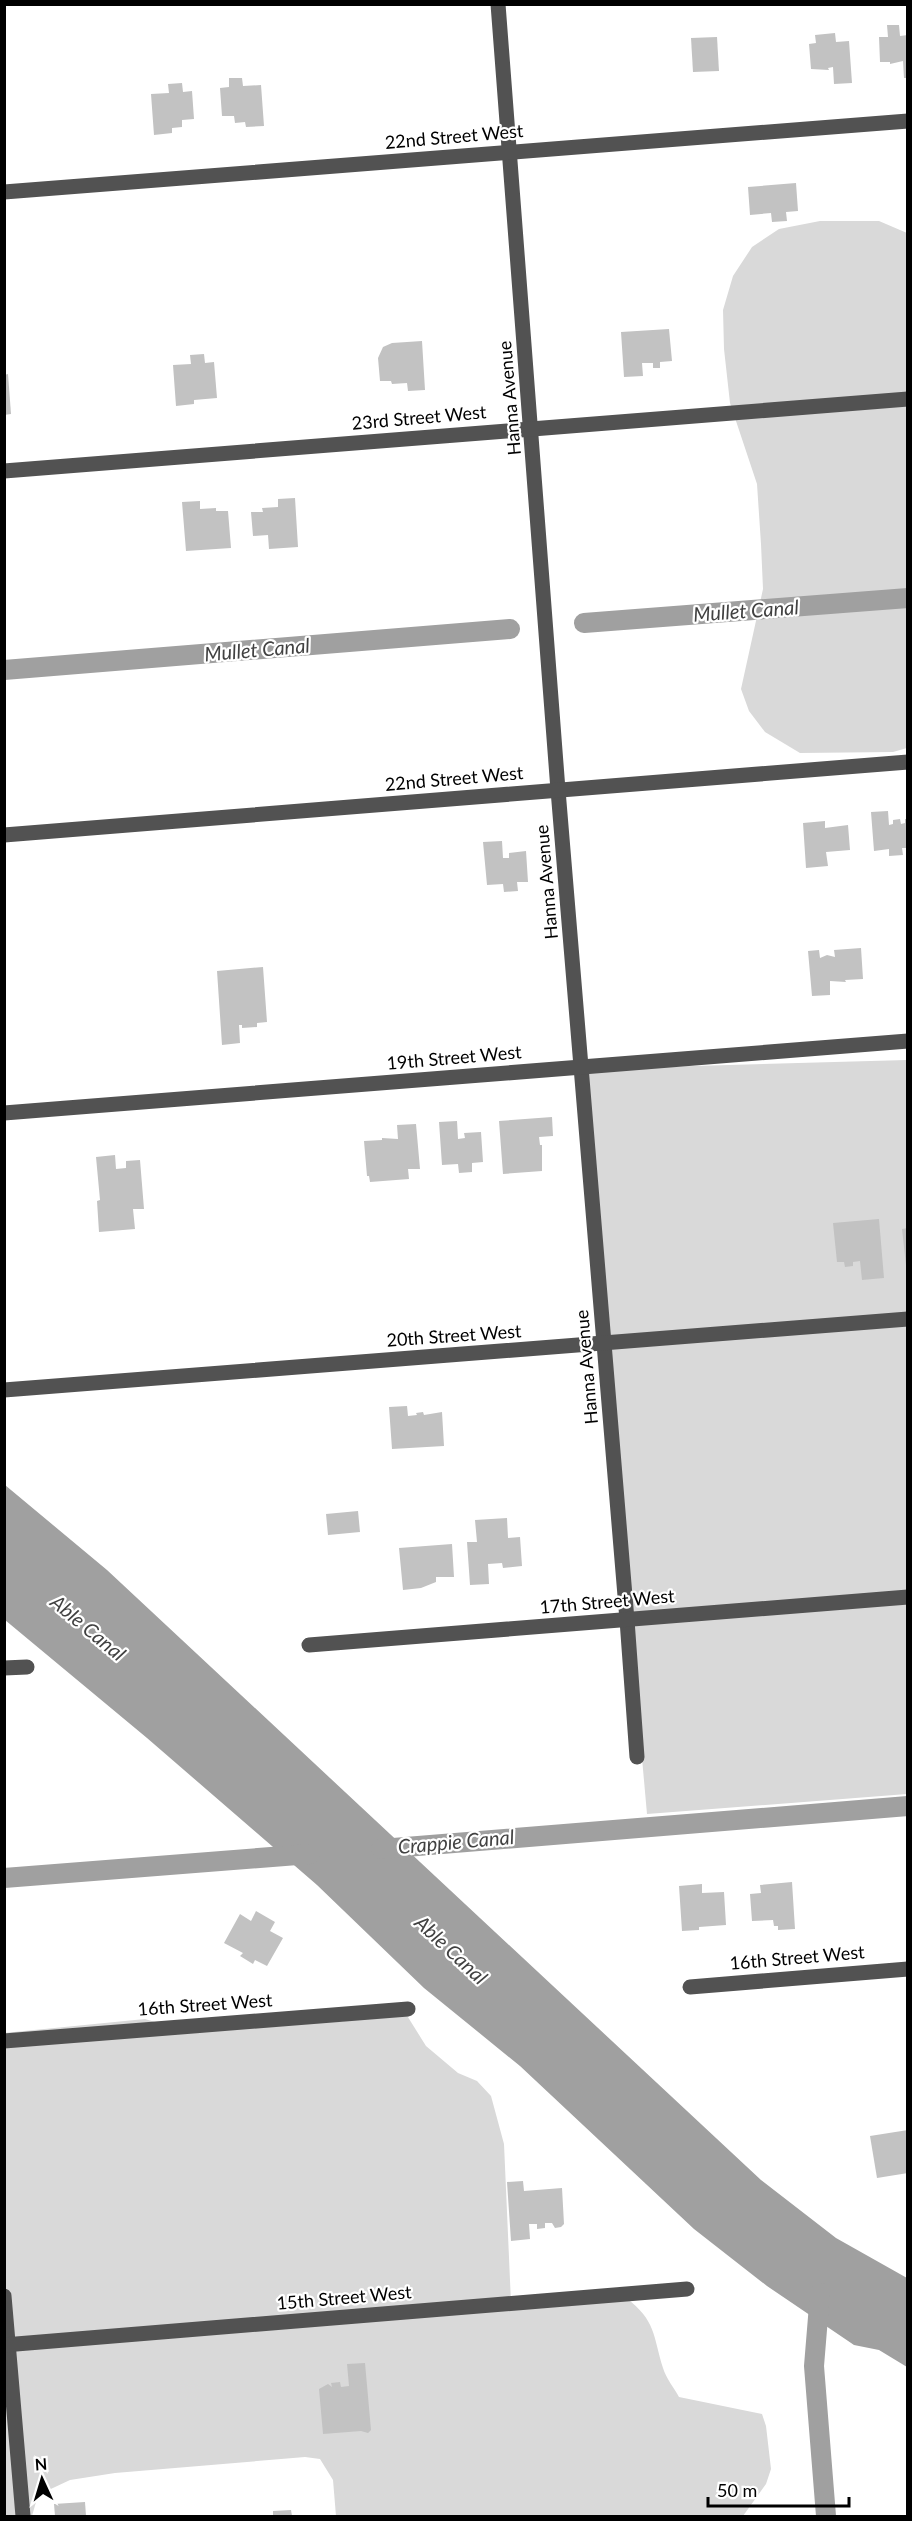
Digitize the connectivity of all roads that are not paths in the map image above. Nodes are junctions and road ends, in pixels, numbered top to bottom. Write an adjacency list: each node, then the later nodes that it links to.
1 (498, 4): 3 (street, Hanna Avenue)
2 (908, 121): 3 (street, 22nd Street West)
3 (509, 152): 4 (street, 22nd Street West); 6 (street, Hanna Avenue)
4 (4, 192)
5 (908, 399): 6 (street, 23rd Street West)
6 (532, 429): 7 (street, 23rd Street West); 9 (street, Hanna Avenue)
7 (4, 471)
8 (908, 762): 9 (street, 22nd Street West)
9 (558, 790): 10 (street, 22nd Street West); 12 (street, Hanna Avenue)
10 (4, 835)
11 (908, 1041): 12 (street, 19th Street West)
12 (582, 1067): 13 (street, 19th Street West); 15 (street, Hanna Avenue)
13 (4, 1113)
14 (908, 1319): 15 (street, 20th Street West)
15 (604, 1343): 16 (street, 20th Street West); 18 (street, Hanna Avenue)
16 (4, 1390)
17 (908, 1597): 18 (street, 17th Street West)
18 (627, 1620): 19 (street, 17th Street West); 22 (street, Hanna Avenue)
19 (309, 1645)
20 (27, 1667): 21 (street)
21 (4, 1668)
22 (637, 1757)
23 (908, 1970): 24 (street, 16th Street West)
24 (690, 1987)
25 (408, 2009): 26 (street, 16th Street West)
26 (4, 2041)
27 (687, 2289): 29 (street, 15th Street West)
28 (4, 2296): 29 (street)
29 (7, 2345): 30 (street)
30 (23, 2517)

